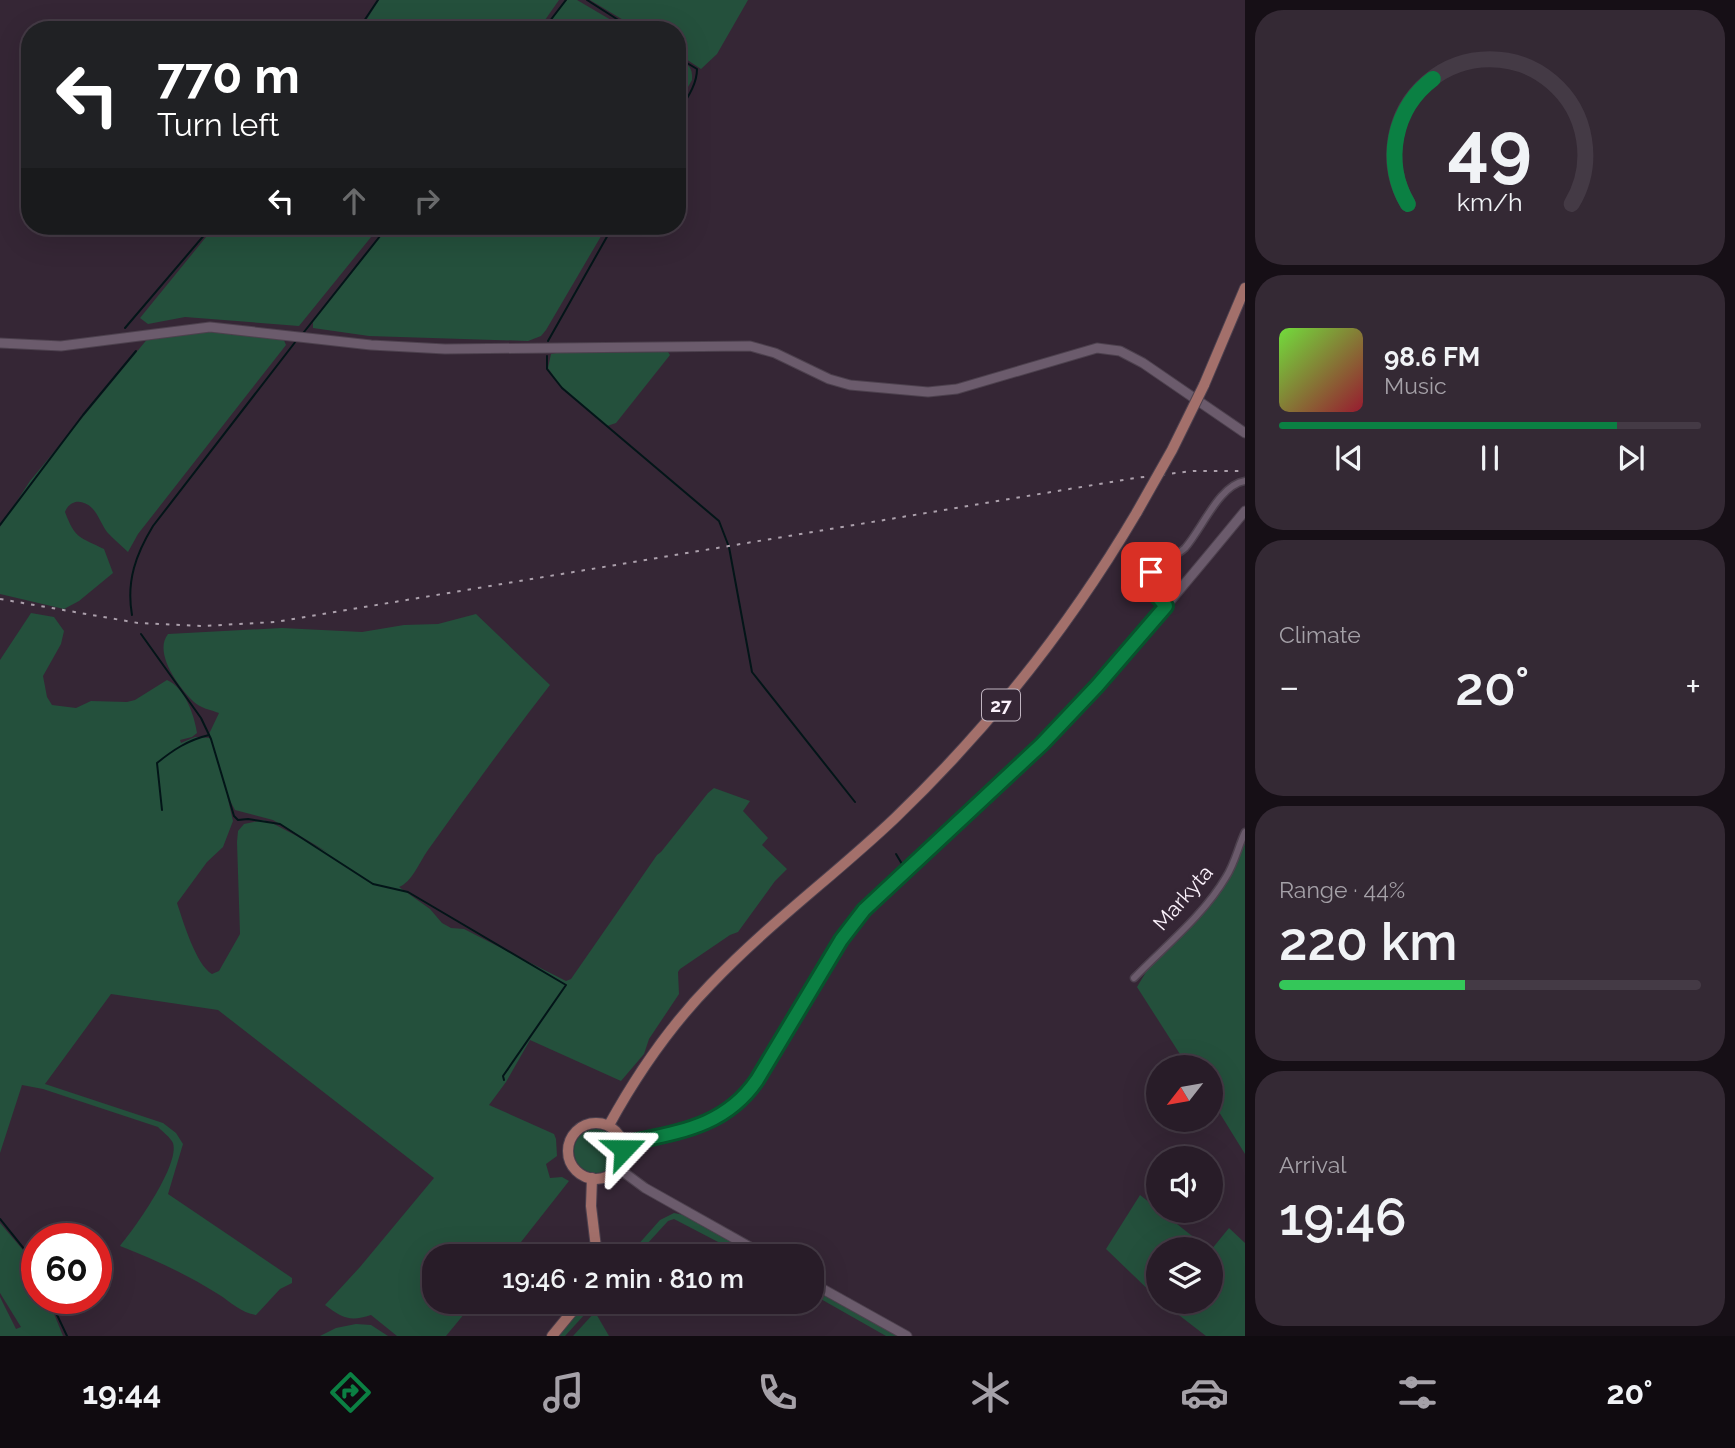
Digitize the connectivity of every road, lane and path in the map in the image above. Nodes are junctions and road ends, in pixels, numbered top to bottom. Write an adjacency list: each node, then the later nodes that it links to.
1 (1245, 288): 9 (main road, 27, bridge)
2 (0, 343): 3 (street)
3 (1245, 433)
4 (1245, 481): 6 (street)
5 (1245, 510): 6 (street)
6 (1166, 606): 10 (street)
7 (1245, 832): 8 (street, Markyta)
8 (1135, 978)
9 (609, 1125): 10 (main road); 12 (main road)
10 (624, 1144): 11 (main road)
11 (618, 1168): 12 (main road); 14 (street)
12 (592, 1178): 13 (main road)
13 (596, 1244)
14 (745, 1244)
15 (824, 1290): 18 (street)
16 (570, 1314): 17 (main road)
17 (552, 1336)
18 (907, 1336)

